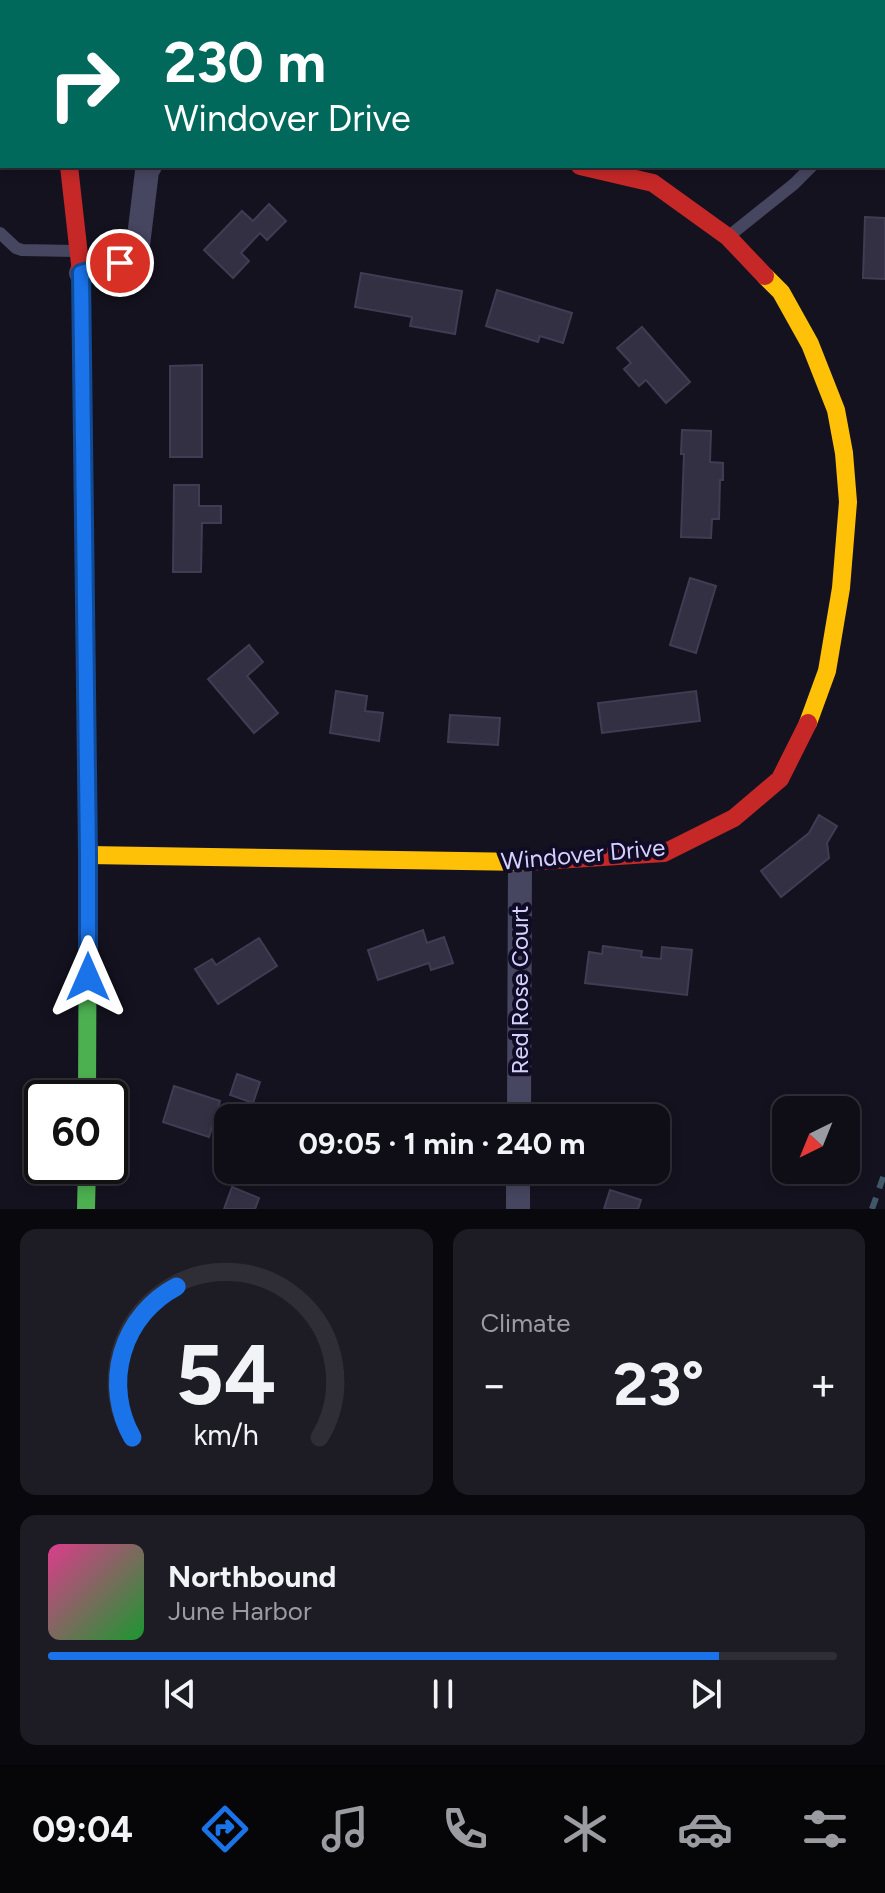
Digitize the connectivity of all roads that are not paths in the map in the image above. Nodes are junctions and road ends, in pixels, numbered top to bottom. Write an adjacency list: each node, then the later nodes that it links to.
1 (69, 168): 7 (street)
2 (149, 168): 7 (street)
3 (589, 168): 6 (street, Windover Drive)
4 (810, 168): 6 (lane)
5 (0, 233): 7 (lane)
6 (728, 237): 9 (street, Windover Drive)
7 (80, 262): 8 (street)
8 (88, 855): 9 (street, Windover Drive); 10 (street)
9 (520, 862): 11 (street, Red Rose Court)
10 (87, 1080)
11 (519, 1104)
12 (87, 1184): 14 (street)
13 (518, 1184): 15 (street)
14 (86, 1209)
15 (518, 1209)

